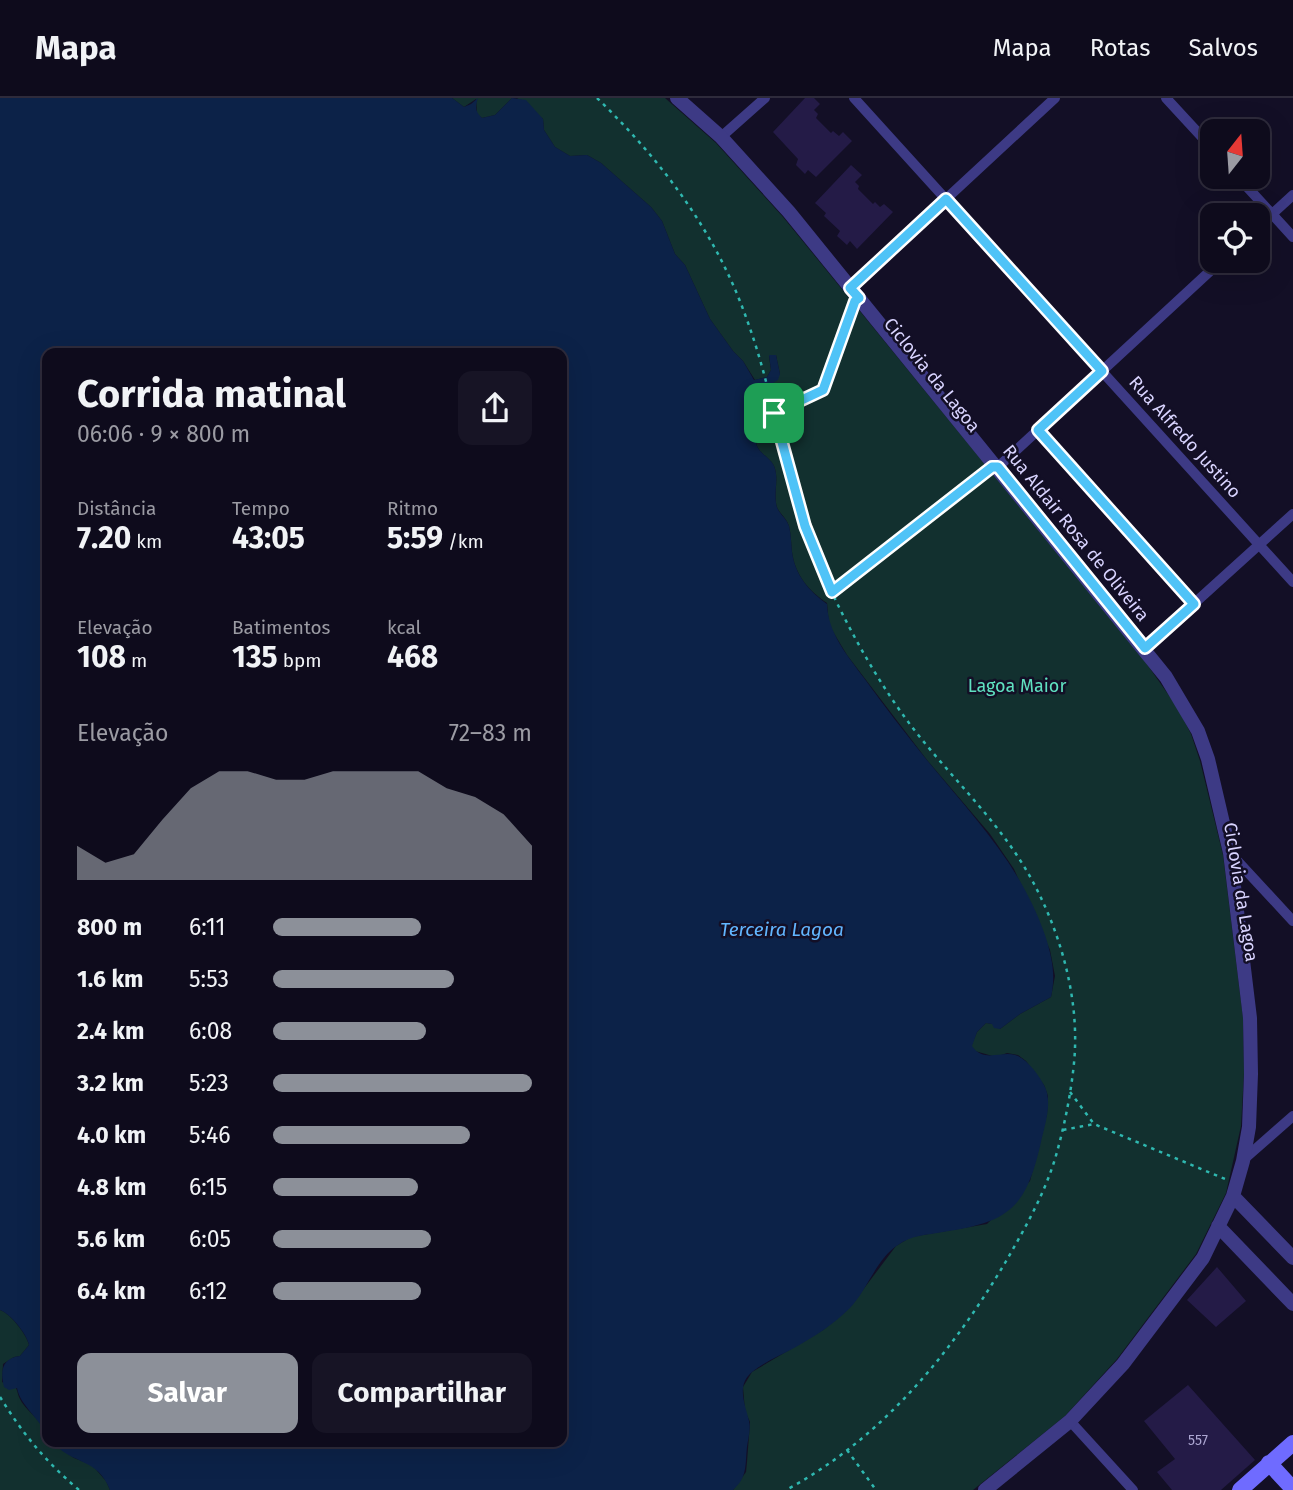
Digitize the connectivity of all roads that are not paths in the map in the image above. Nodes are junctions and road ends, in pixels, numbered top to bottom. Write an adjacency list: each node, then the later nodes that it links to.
1 (677, 98): 7 (street, Rua Aldair Rosa de Oliveira)
2 (765, 98): 7 (street)
3 (854, 98): 10 (street, Rua Alfredo Justino)
4 (1055, 98): 10 (street)
5 (1166, 98): 6 (street)
6 (1200, 135)
7 (722, 137): 14 (street, Rua Aldair Rosa de Oliveira)
8 (1249, 189): 11 (street)
9 (1293, 195): 11 (street)
10 (946, 199): 14 (street); 15 (street, Rua Alfredo Justino)
11 (1272, 214): 12 (street)
12 (1293, 237)
13 (1209, 273): 15 (street)
14 (855, 293): 17 (street, Rua Aldair Rosa de Oliveira)
15 (1102, 371): 16 (street); 19 (street, Rua Alfredo Justino)
16 (1038, 430): 17 (street); 21 (street)
17 (998, 467): 22 (street, Rua Aldair Rosa de Oliveira)
18 (1293, 514): 19 (street)
19 (1259, 545): 20 (street, Rua Alfredo Justino); 21 (street)
20 (1293, 582)
21 (1194, 604): 22 (street)
22 (1145, 648): 23 (street, Rua Aldair Rosa de Oliveira)
23 (1230, 853): 24 (street); 26 (street, Rua Aldair Rosa de Oliveira)
24 (1293, 921)
25 (1293, 1116): 26 (street)
26 (1243, 1161): 27 (street, Rua Aldair Rosa de Oliveira)
27 (1235, 1190): 28 (street, Rua Aldair Rosa de Oliveira); 29 (street)
28 (1218, 1226): 30 (street); 31 (street, Rua Aldair Rosa de Oliveira)
29 (1293, 1258)
30 (1291, 1298)
31 (1070, 1421): 35 (street, Rua Aldair Rosa de Oliveira); 36 (street)
32 (1293, 1443): 33 (main road)
33 (1269, 1463): 34 (main road); 37 (main road)
34 (1293, 1489)
35 (985, 1490)
36 (1132, 1490)
37 (1240, 1490)

